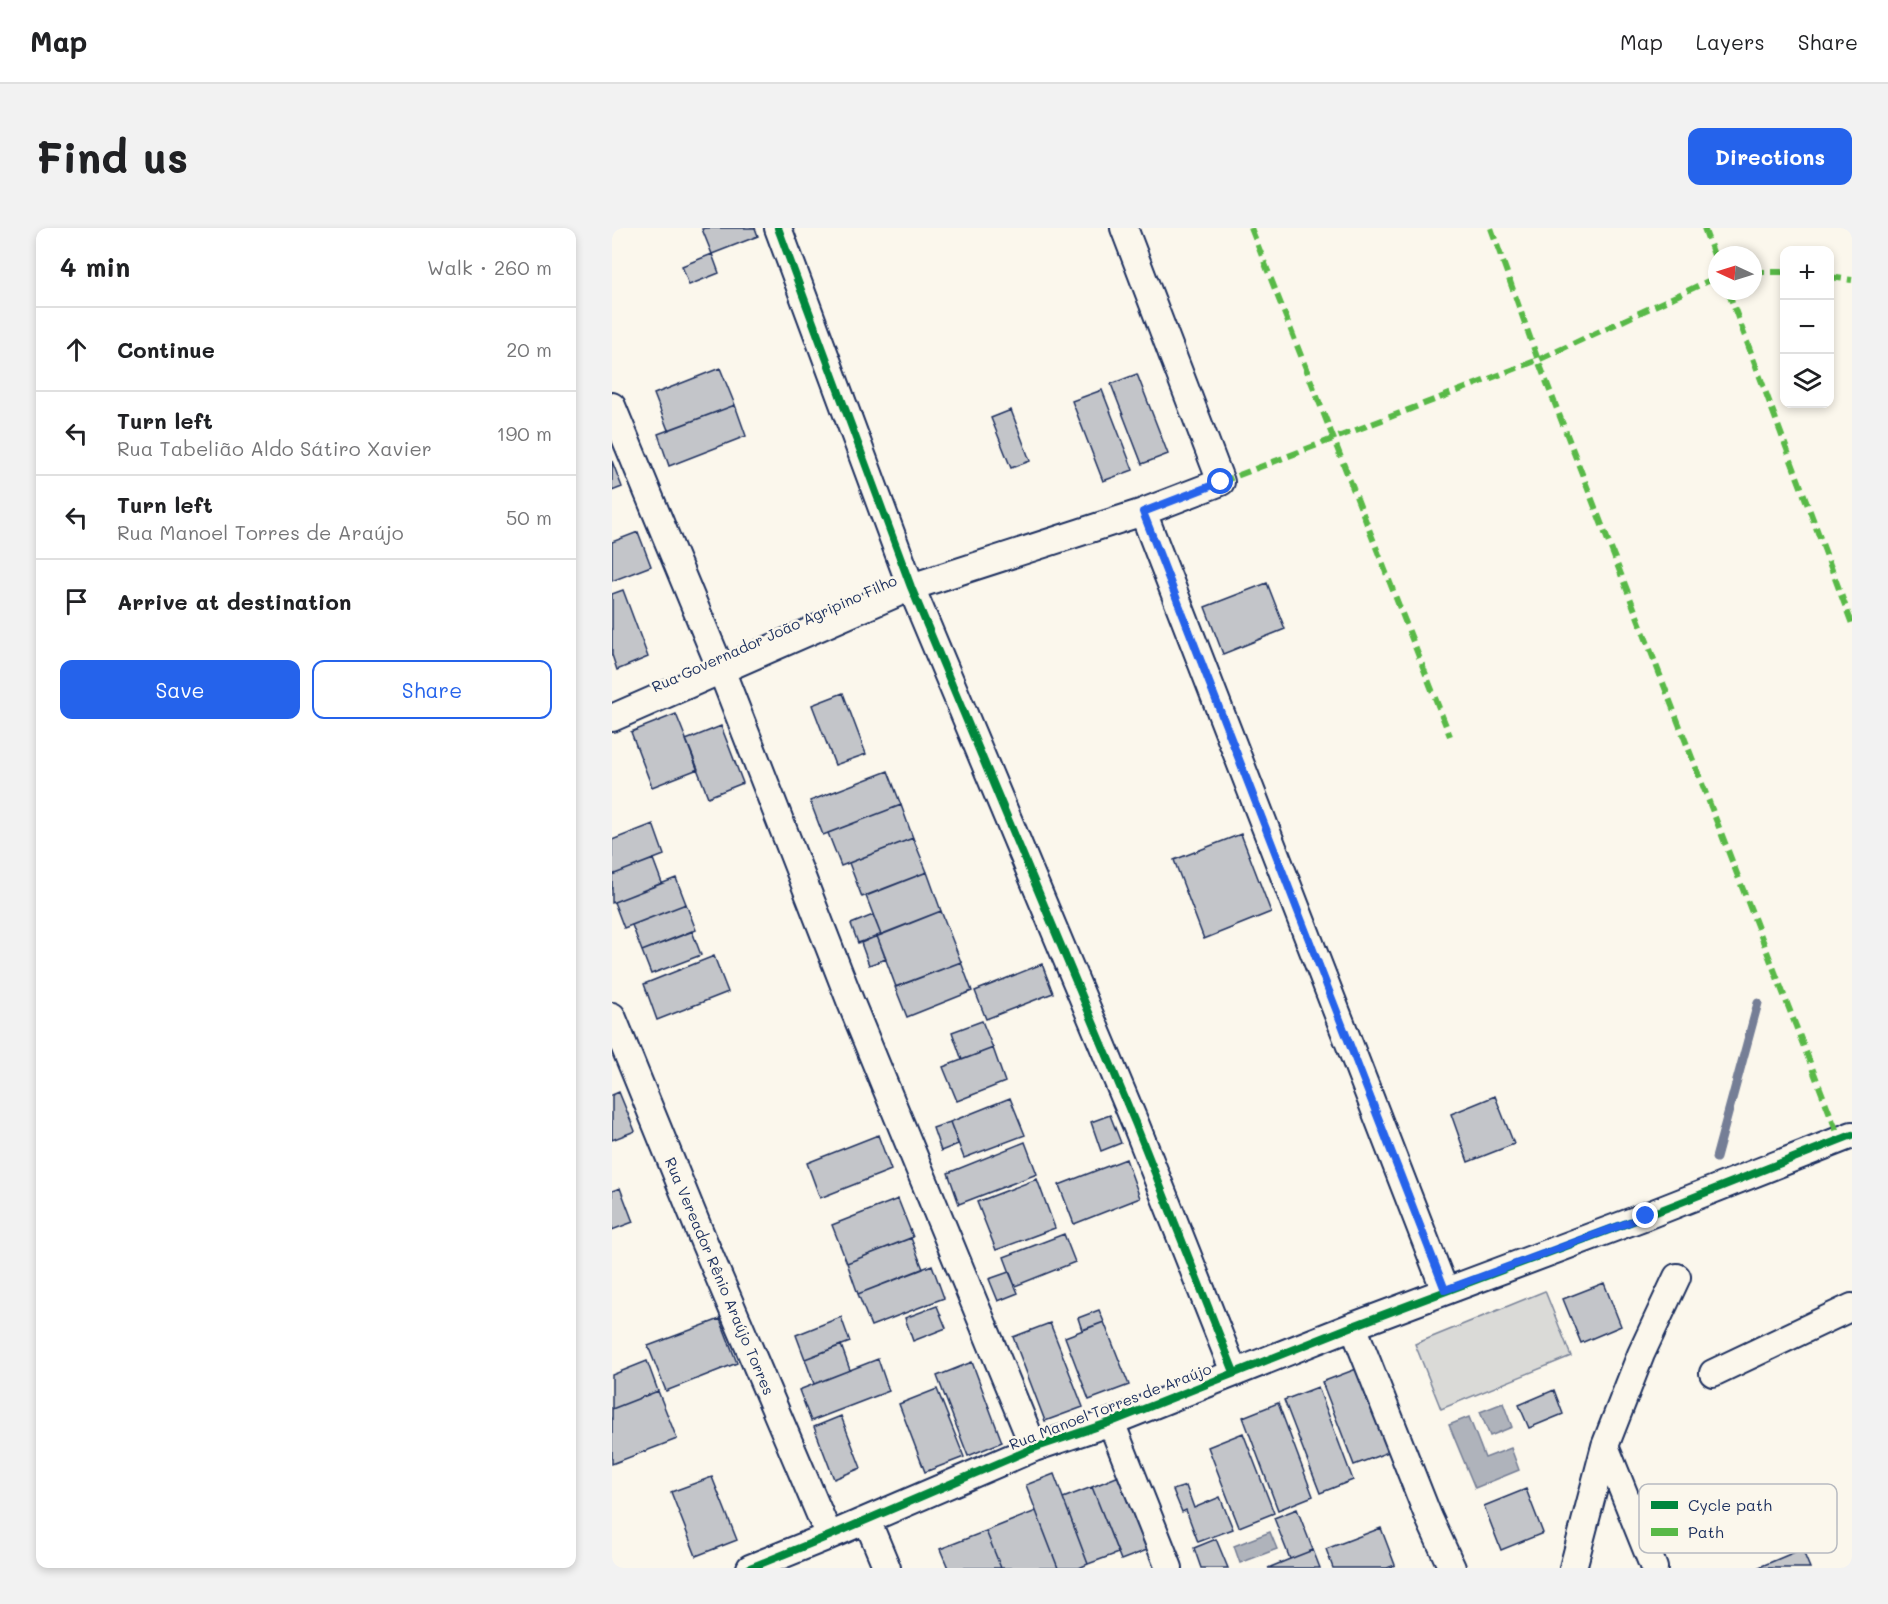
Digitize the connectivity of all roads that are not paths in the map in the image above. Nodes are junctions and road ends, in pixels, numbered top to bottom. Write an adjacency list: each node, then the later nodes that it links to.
1 (778, 228): 5 (street)
2 (1125, 228): 4 (street, Rua Governador João Agripino Filho)
3 (612, 406): 6 (street)
4 (1143, 512): 5 (street, Rua Governador João Agripino Filho); 11 (street)
5 (911, 587): 6 (street, Rua Governador João Agripino Filho); 14 (street)
6 (722, 672): 7 (street, Rua Governador João Agripino Filho); 18 (street)
7 (612, 718)
8 (612, 1016): 21 (street, Rua Vereador Rênio Araújo Torres)
9 (1852, 1135): 11 (street, Rua Manoel Torres de Araújo)
10 (1677, 1277): 17 (street)
11 (1445, 1290): 13 (street, Rua Manoel Torres de Araújo)
12 (1852, 1307): 15 (street)
13 (1353, 1326): 14 (street, Rua Manoel Torres de Araújo); 26 (street)
14 (1234, 1372): 16 (street, Rua Manoel Torres de Araújo)
15 (1713, 1373)
16 (1112, 1422): 18 (street, Rua Manoel Torres de Araújo); 25 (street)
17 (1605, 1446): 20 (street); 27 (street)
18 (1034, 1448): 19 (street, Rua Manoel Torres de Araújo)
19 (867, 1520): 21 (street, Rua Manoel Torres de Araújo); 24 (street)
20 (1639, 1531)
21 (830, 1536): 23 (street, Rua Manoel Torres de Araújo)
22 (1648, 1553): 28 (street)
23 (750, 1568)
24 (887, 1568)
25 (1169, 1568)
26 (1452, 1568)
27 (1573, 1568)
28 (1654, 1568)

